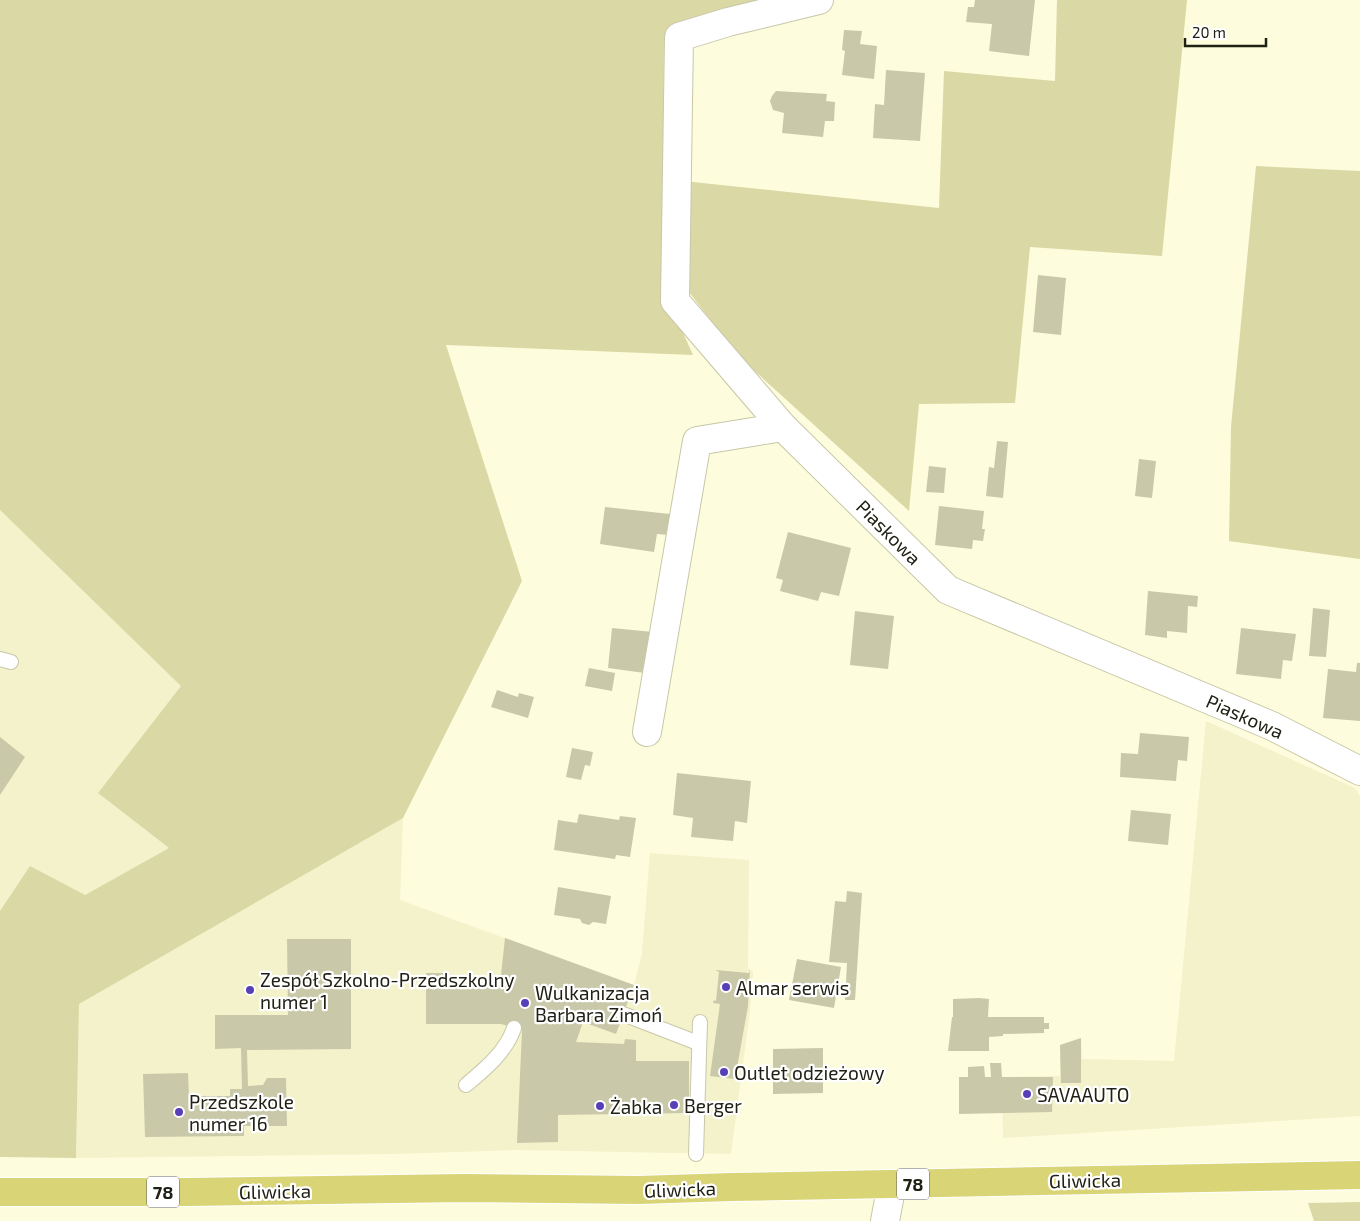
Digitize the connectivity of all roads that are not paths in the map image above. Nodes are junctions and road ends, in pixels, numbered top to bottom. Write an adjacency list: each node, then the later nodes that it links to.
1 (819, 0): 2 (street, Piaskowa)
2 (783, 427): 3 (street); 4 (street, Piaskowa)
3 (648, 732)
4 (1360, 771)
5 (623, 1014): 8 (lane)
6 (700, 1022): 8 (lane)
7 (514, 1028): 9 (lane)
8 (698, 1043): 10 (lane)
9 (466, 1085)
10 (696, 1154)
11 (1360, 1174): 12 (main road, Gliwicka / 78)
12 (892, 1184): 13 (main road, Gliwicka / 78); 14 (street)
13 (0, 1192)
14 (885, 1221)

